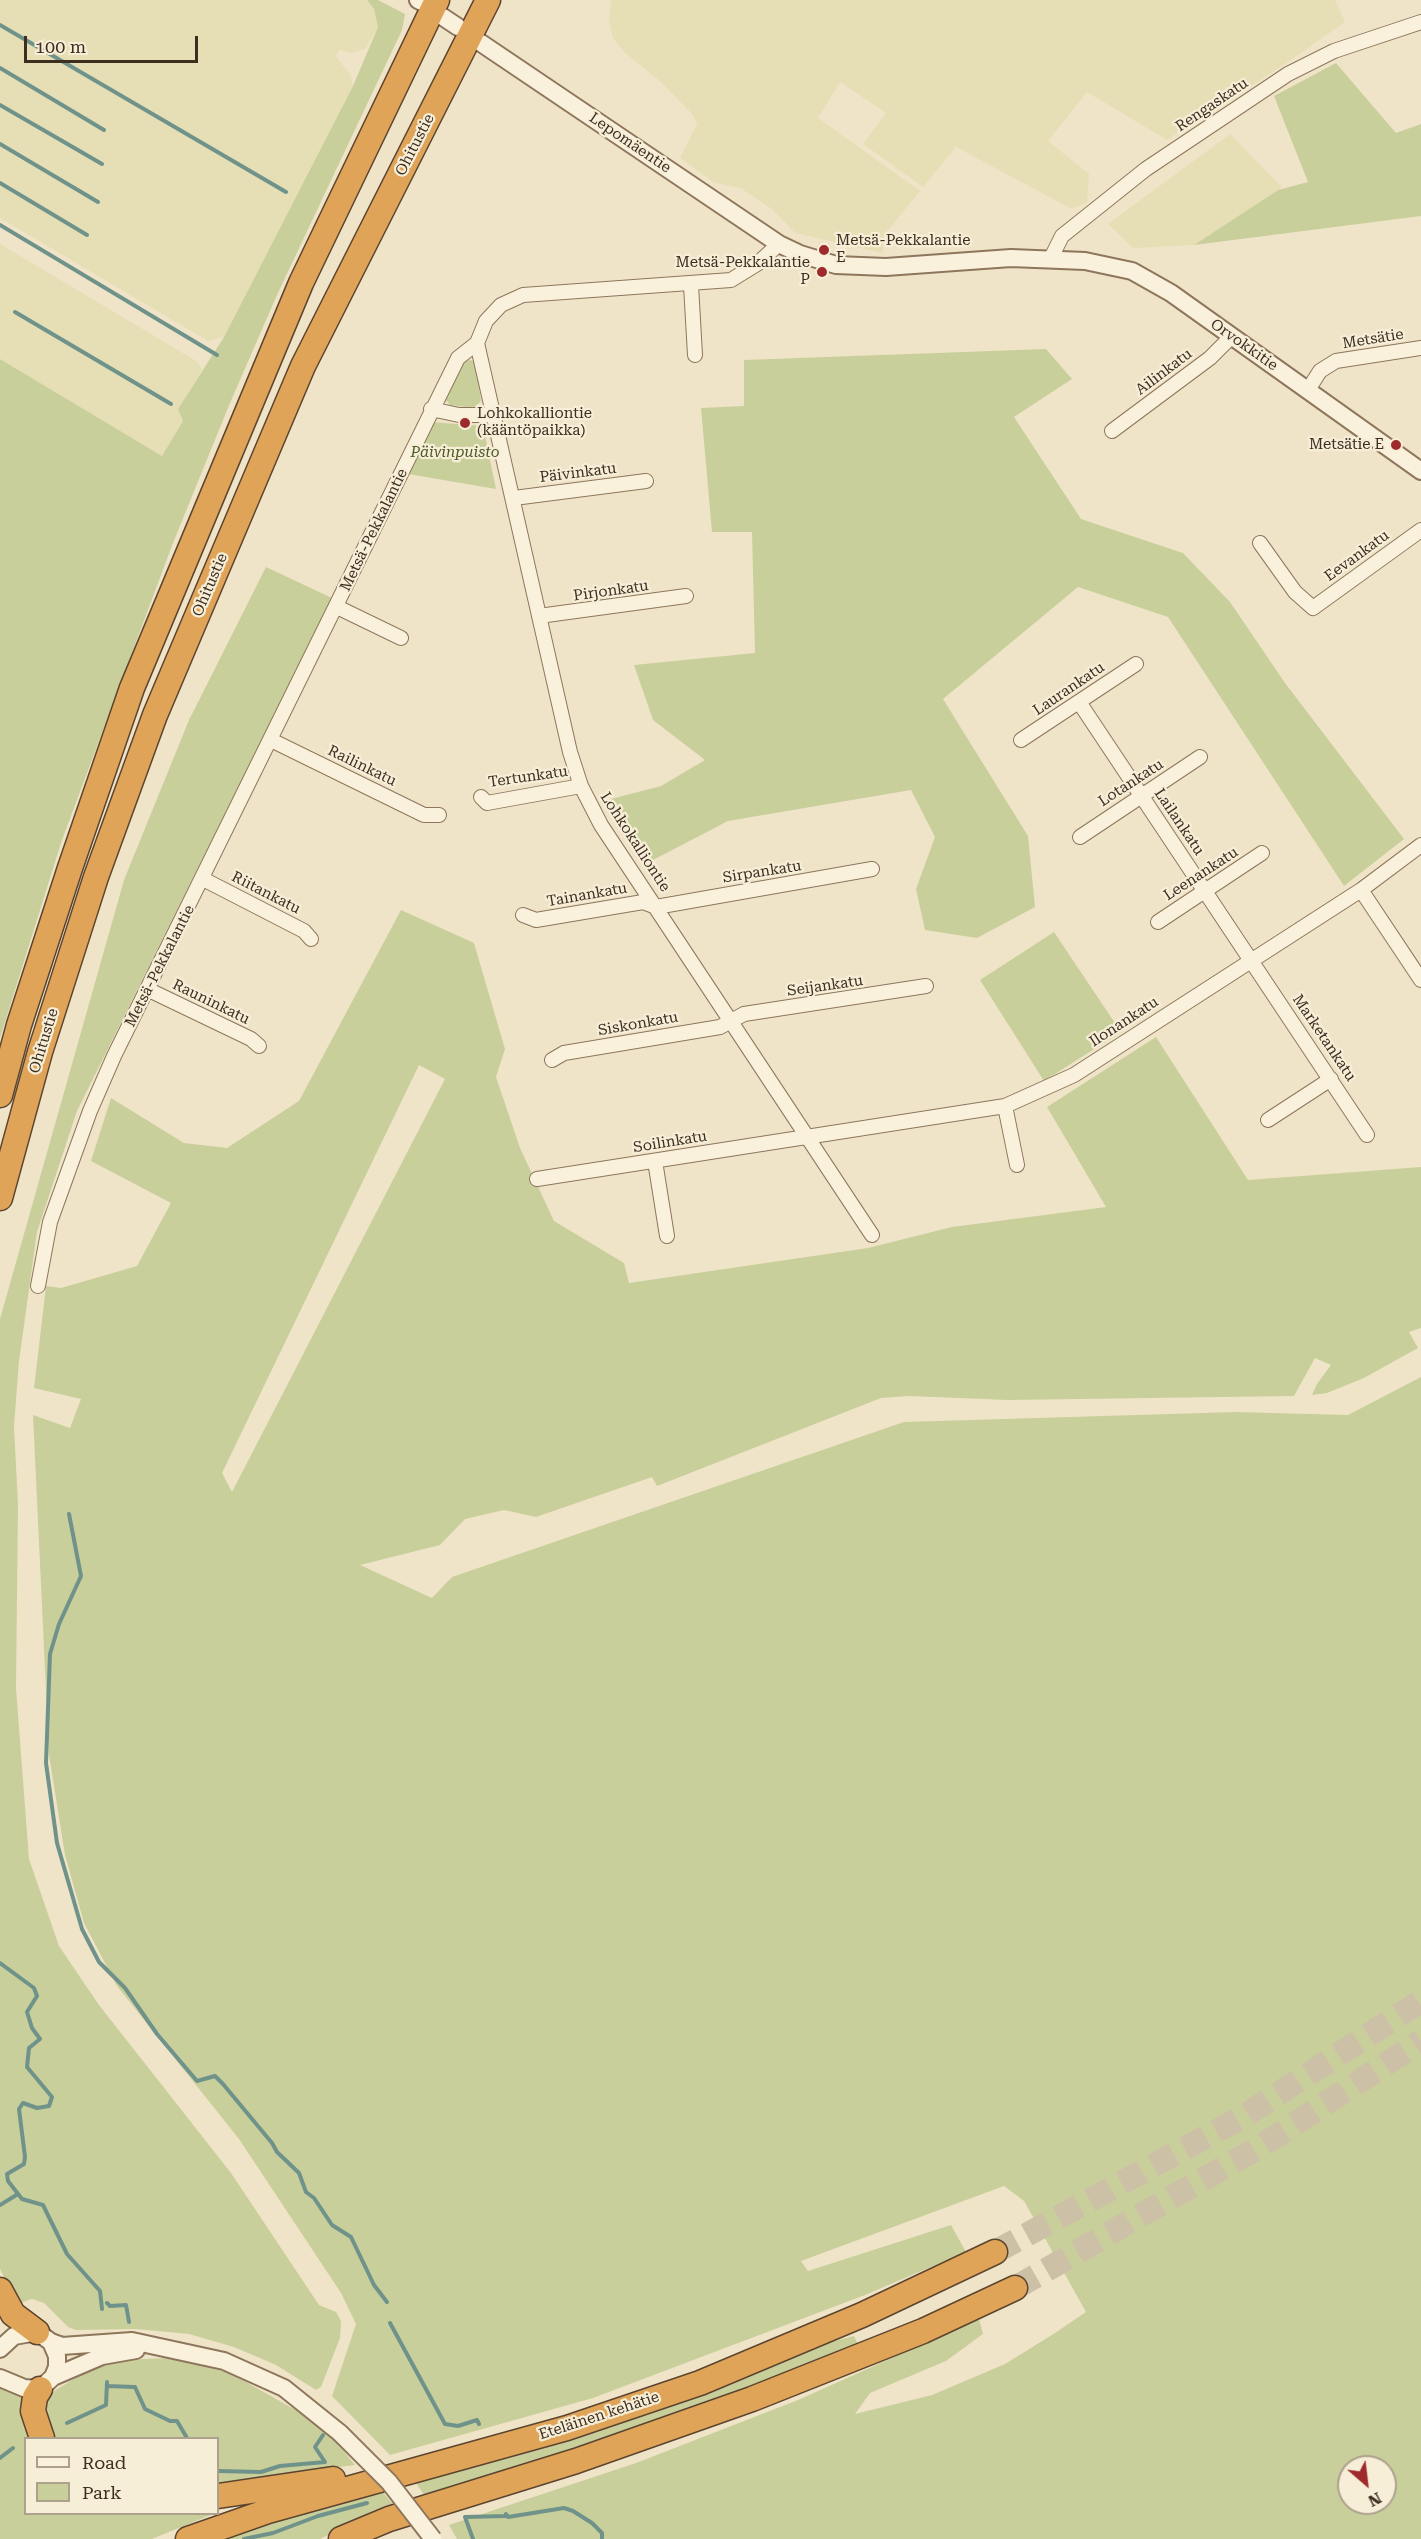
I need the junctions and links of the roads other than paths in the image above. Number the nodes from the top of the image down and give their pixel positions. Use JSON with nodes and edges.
{"nodes":[{"id":1,"x":488,"y":0,"type":"edge"},
{"id":2,"x":430,"y":5,"type":"edge"},
{"id":3,"x":1421,"y":22,"type":"edge"},
{"id":4,"x":458,"y":27,"type":"dead end"},
{"id":5,"x":481,"y":43,"type":"dead end"},
{"id":6,"x":779,"y":244,"type":"junction"},
{"id":7,"x":1050,"y":260,"type":"junction"},
{"id":8,"x":691,"y":285,"type":"junction"},
{"id":9,"x":1232,"y":336,"type":"junction"},
{"id":10,"x":477,"y":343,"type":"junction"},
{"id":11,"x":1421,"y":348,"type":"edge"},
{"id":12,"x":695,"y":355,"type":"dead end"},
{"id":13,"x":1308,"y":390,"type":"junction"},
{"id":14,"x":431,"y":409,"type":"junction"},
{"id":15,"x":494,"y":415,"type":"junction"},
{"id":16,"x":1112,"y":431,"type":"dead end"},
{"id":17,"x":1421,"y":471,"type":"edge"},
{"id":18,"x":646,"y":481,"type":"dead end"},
{"id":19,"x":514,"y":498,"type":"junction"},
{"id":20,"x":1421,"y":530,"type":"edge"},
{"id":21,"x":1260,"y":543,"type":"dead end"},
{"id":22,"x":686,"y":596,"type":"dead end"},
{"id":23,"x":337,"y":607,"type":"junction"},
{"id":24,"x":539,"y":616,"type":"junction"},
{"id":25,"x":401,"y":638,"type":"dead end"},
{"id":26,"x":1136,"y":664,"type":"dead end"},
{"id":27,"x":1079,"y":702,"type":"junction"},
{"id":28,"x":271,"y":740,"type":"junction"},
{"id":29,"x":1021,"y":740,"type":"dead end"},
{"id":30,"x":1200,"y":757,"type":"dead end"},
{"id":31,"x":581,"y":786,"type":"junction"},
{"id":32,"x":1142,"y":796,"type":"junction"},
{"id":33,"x":481,"y":797,"type":"dead end"},
{"id":34,"x":439,"y":815,"type":"dead end"},
{"id":35,"x":1080,"y":837,"type":"dead end"},
{"id":36,"x":1421,"y":845,"type":"edge"},
{"id":37,"x":1262,"y":853,"type":"dead end"},
{"id":38,"x":872,"y":869,"type":"dead end"},
{"id":39,"x":203,"y":879,"type":"junction"},
{"id":40,"x":1361,"y":890,"type":"junction"},
{"id":41,"x":1205,"y":891,"type":"junction"},
{"id":42,"x":657,"y":907,"type":"junction"},
{"id":43,"x":523,"y":915,"type":"dead end"},
{"id":44,"x":1158,"y":922,"type":"dead end"},
{"id":45,"x":311,"y":939,"type":"dead end"},
{"id":46,"x":1251,"y":959,"type":"junction"},
{"id":47,"x":1421,"y":980,"type":"edge"},
{"id":48,"x":926,"y":986,"type":"dead end"},
{"id":49,"x":149,"y":990,"type":"junction"},
{"id":50,"x":730,"y":1022,"type":"junction"},
{"id":51,"x":259,"y":1046,"type":"dead end"},
{"id":52,"x":552,"y":1060,"type":"dead end"},
{"id":53,"x":1331,"y":1079,"type":"junction"},
{"id":54,"x":0,"y":1095,"type":"edge"},
{"id":55,"x":1005,"y":1106,"type":"junction"},
{"id":56,"x":1268,"y":1120,"type":"dead end"},
{"id":57,"x":1367,"y":1135,"type":"dead end"},
{"id":58,"x":808,"y":1136,"type":"junction"},
{"id":59,"x":655,"y":1161,"type":"junction"},
{"id":60,"x":1017,"y":1165,"type":"dead end"},
{"id":61,"x":537,"y":1179,"type":"dead end"},
{"id":62,"x":0,"y":1198,"type":"edge"},
{"id":63,"x":872,"y":1235,"type":"dead end"},
{"id":64,"x":667,"y":1236,"type":"dead end"},
{"id":65,"x":38,"y":1286,"type":"dead end"},
{"id":66,"x":995,"y":2252,"type":"tunnel mouth"},
{"id":67,"x":1016,"y":2288,"type":"tunnel mouth"},
{"id":68,"x":0,"y":2290,"type":"edge"},
{"id":69,"x":44,"y":2337,"type":"junction"},
{"id":70,"x":155,"y":2346,"type":"junction"},
{"id":71,"x":0,"y":2349,"type":"edge"},
{"id":72,"x":0,"y":2378,"type":"edge"},
{"id":73,"x":46,"y":2383,"type":"junction"},
{"id":74,"x":567,"y":2428,"type":"junction"},
{"id":75,"x":41,"y":2437,"type":"edge"},
{"id":76,"x":576,"y":2461,"type":"junction"},
{"id":77,"x":219,"y":2496,"type":"edge"},
{"id":78,"x":188,"y":2539,"type":"edge"},
{"id":79,"x":341,"y":2539,"type":"edge"},
{"id":80,"x":384,"y":2539,"type":"edge"},
{"id":81,"x":433,"y":2539,"type":"edge"}],
"edges":[{"from":1,"to":62,"type":"highway","name":"Ohitustie"},
{"from":2,"to":4,"type":"street"},
{"from":2,"to":54,"type":"highway","name":"Ohitustie"},
{"from":3,"to":7,"type":"street","name":"Rengaskatu"},
{"from":5,"to":6,"type":"street","name":"Lepomäentie"},
{"from":6,"to":7,"type":"street"},
{"from":6,"to":8,"type":"street","name":"Metsä-Pekkalantie"},
{"from":7,"to":9,"type":"street","name":"Orvokkitie"},
{"from":8,"to":10,"type":"street","name":"Metsä-Pekkalantie"},
{"from":8,"to":12,"type":"street"},
{"from":9,"to":13,"type":"street","name":"Orvokkitie"},
{"from":9,"to":16,"type":"street","name":"Ailinkatu"},
{"from":10,"to":14,"type":"street","name":"Metsä-Pekkalantie"},
{"from":10,"to":15,"type":"street","name":"Lohkokalliontie"},
{"from":11,"to":13,"type":"street","name":"Metsätie"},
{"from":13,"to":17,"type":"street","name":"Orvokkitie"},
{"from":14,"to":15,"type":"street"},
{"from":14,"to":23,"type":"street","name":"Metsä-Pekkalantie"},
{"from":15,"to":19,"type":"street","name":"Lohkokalliontie"},
{"from":18,"to":19,"type":"street","name":"Päivinkatu"},
{"from":19,"to":24,"type":"street","name":"Lohkokalliontie"},
{"from":20,"to":21,"type":"street","name":"Eevankatu"},
{"from":22,"to":24,"type":"street","name":"Pirjonkatu"},
{"from":23,"to":25,"type":"street"},
{"from":23,"to":28,"type":"street","name":"Metsä-Pekkalantie"},
{"from":24,"to":31,"type":"street","name":"Lohkokalliontie"},
{"from":26,"to":27,"type":"street","name":"Laurankatu"},
{"from":27,"to":29,"type":"street","name":"Laurankatu"},
{"from":27,"to":32,"type":"street","name":"Lailankatu"},
{"from":28,"to":34,"type":"street","name":"Railinkatu"},
{"from":28,"to":39,"type":"street","name":"Metsä-Pekkalantie"},
{"from":30,"to":32,"type":"street","name":"Lotankatu"},
{"from":31,"to":33,"type":"street","name":"Tertunkatu"},
{"from":31,"to":42,"type":"street","name":"Lohkokalliontie"},
{"from":32,"to":35,"type":"street","name":"Lotankatu"},
{"from":32,"to":41,"type":"street","name":"Lailankatu"},
{"from":36,"to":40,"type":"street","name":"Ilonankatu"},
{"from":37,"to":41,"type":"street","name":"Leenankatu"},
{"from":38,"to":42,"type":"street","name":"Sirpankatu"},
{"from":39,"to":45,"type":"street","name":"Riitankatu"},
{"from":39,"to":49,"type":"street","name":"Metsä-Pekkalantie"},
{"from":40,"to":46,"type":"street","name":"Ilonankatu"},
{"from":40,"to":47,"type":"street"},
{"from":41,"to":44,"type":"street","name":"Leenankatu"},
{"from":41,"to":46,"type":"street","name":"Lailankatu"},
{"from":42,"to":43,"type":"street","name":"Tainankatu"},
{"from":42,"to":50,"type":"street","name":"Lohkokalliontie"},
{"from":46,"to":53,"type":"street","name":"Marketankatu"},
{"from":46,"to":55,"type":"street","name":"Ilonankatu"},
{"from":48,"to":50,"type":"street","name":"Seijankatu"},
{"from":49,"to":51,"type":"street","name":"Rauninkatu"},
{"from":49,"to":65,"type":"street","name":"Metsä-Pekkalantie"},
{"from":50,"to":52,"type":"street","name":"Siskonkatu"},
{"from":50,"to":58,"type":"street","name":"Lohkokalliontie"},
{"from":53,"to":56,"type":"street"},
{"from":53,"to":57,"type":"street","name":"Marketankatu"},
{"from":55,"to":58,"type":"street","name":"Ilonankatu"},
{"from":55,"to":60,"type":"street"},
{"from":58,"to":59,"type":"street","name":"Soilinkatu"},
{"from":58,"to":63,"type":"street","name":"Lohkokalliontie"},
{"from":59,"to":61,"type":"street","name":"Soilinkatu"},
{"from":59,"to":64,"type":"street"},
{"from":66,"to":74,"type":"highway","name":"Eteläinen kehätie"},
{"from":67,"to":76,"type":"highway"},
{"from":68,"to":69,"type":"highway"},
{"from":69,"to":70,"type":"street"},
{"from":69,"to":71,"type":"street"},
{"from":69,"to":73,"type":"street"},
{"from":70,"to":73,"type":"street"},
{"from":70,"to":81,"type":"street","bridge":true},
{"from":72,"to":73,"type":"street"},
{"from":73,"to":75,"type":"highway"},
{"from":74,"to":77,"type":"highway"},
{"from":74,"to":78,"type":"highway","name":"Eteläinen kehätie"},
{"from":76,"to":79,"type":"highway"},
{"from":76,"to":80,"type":"highway"}]}
